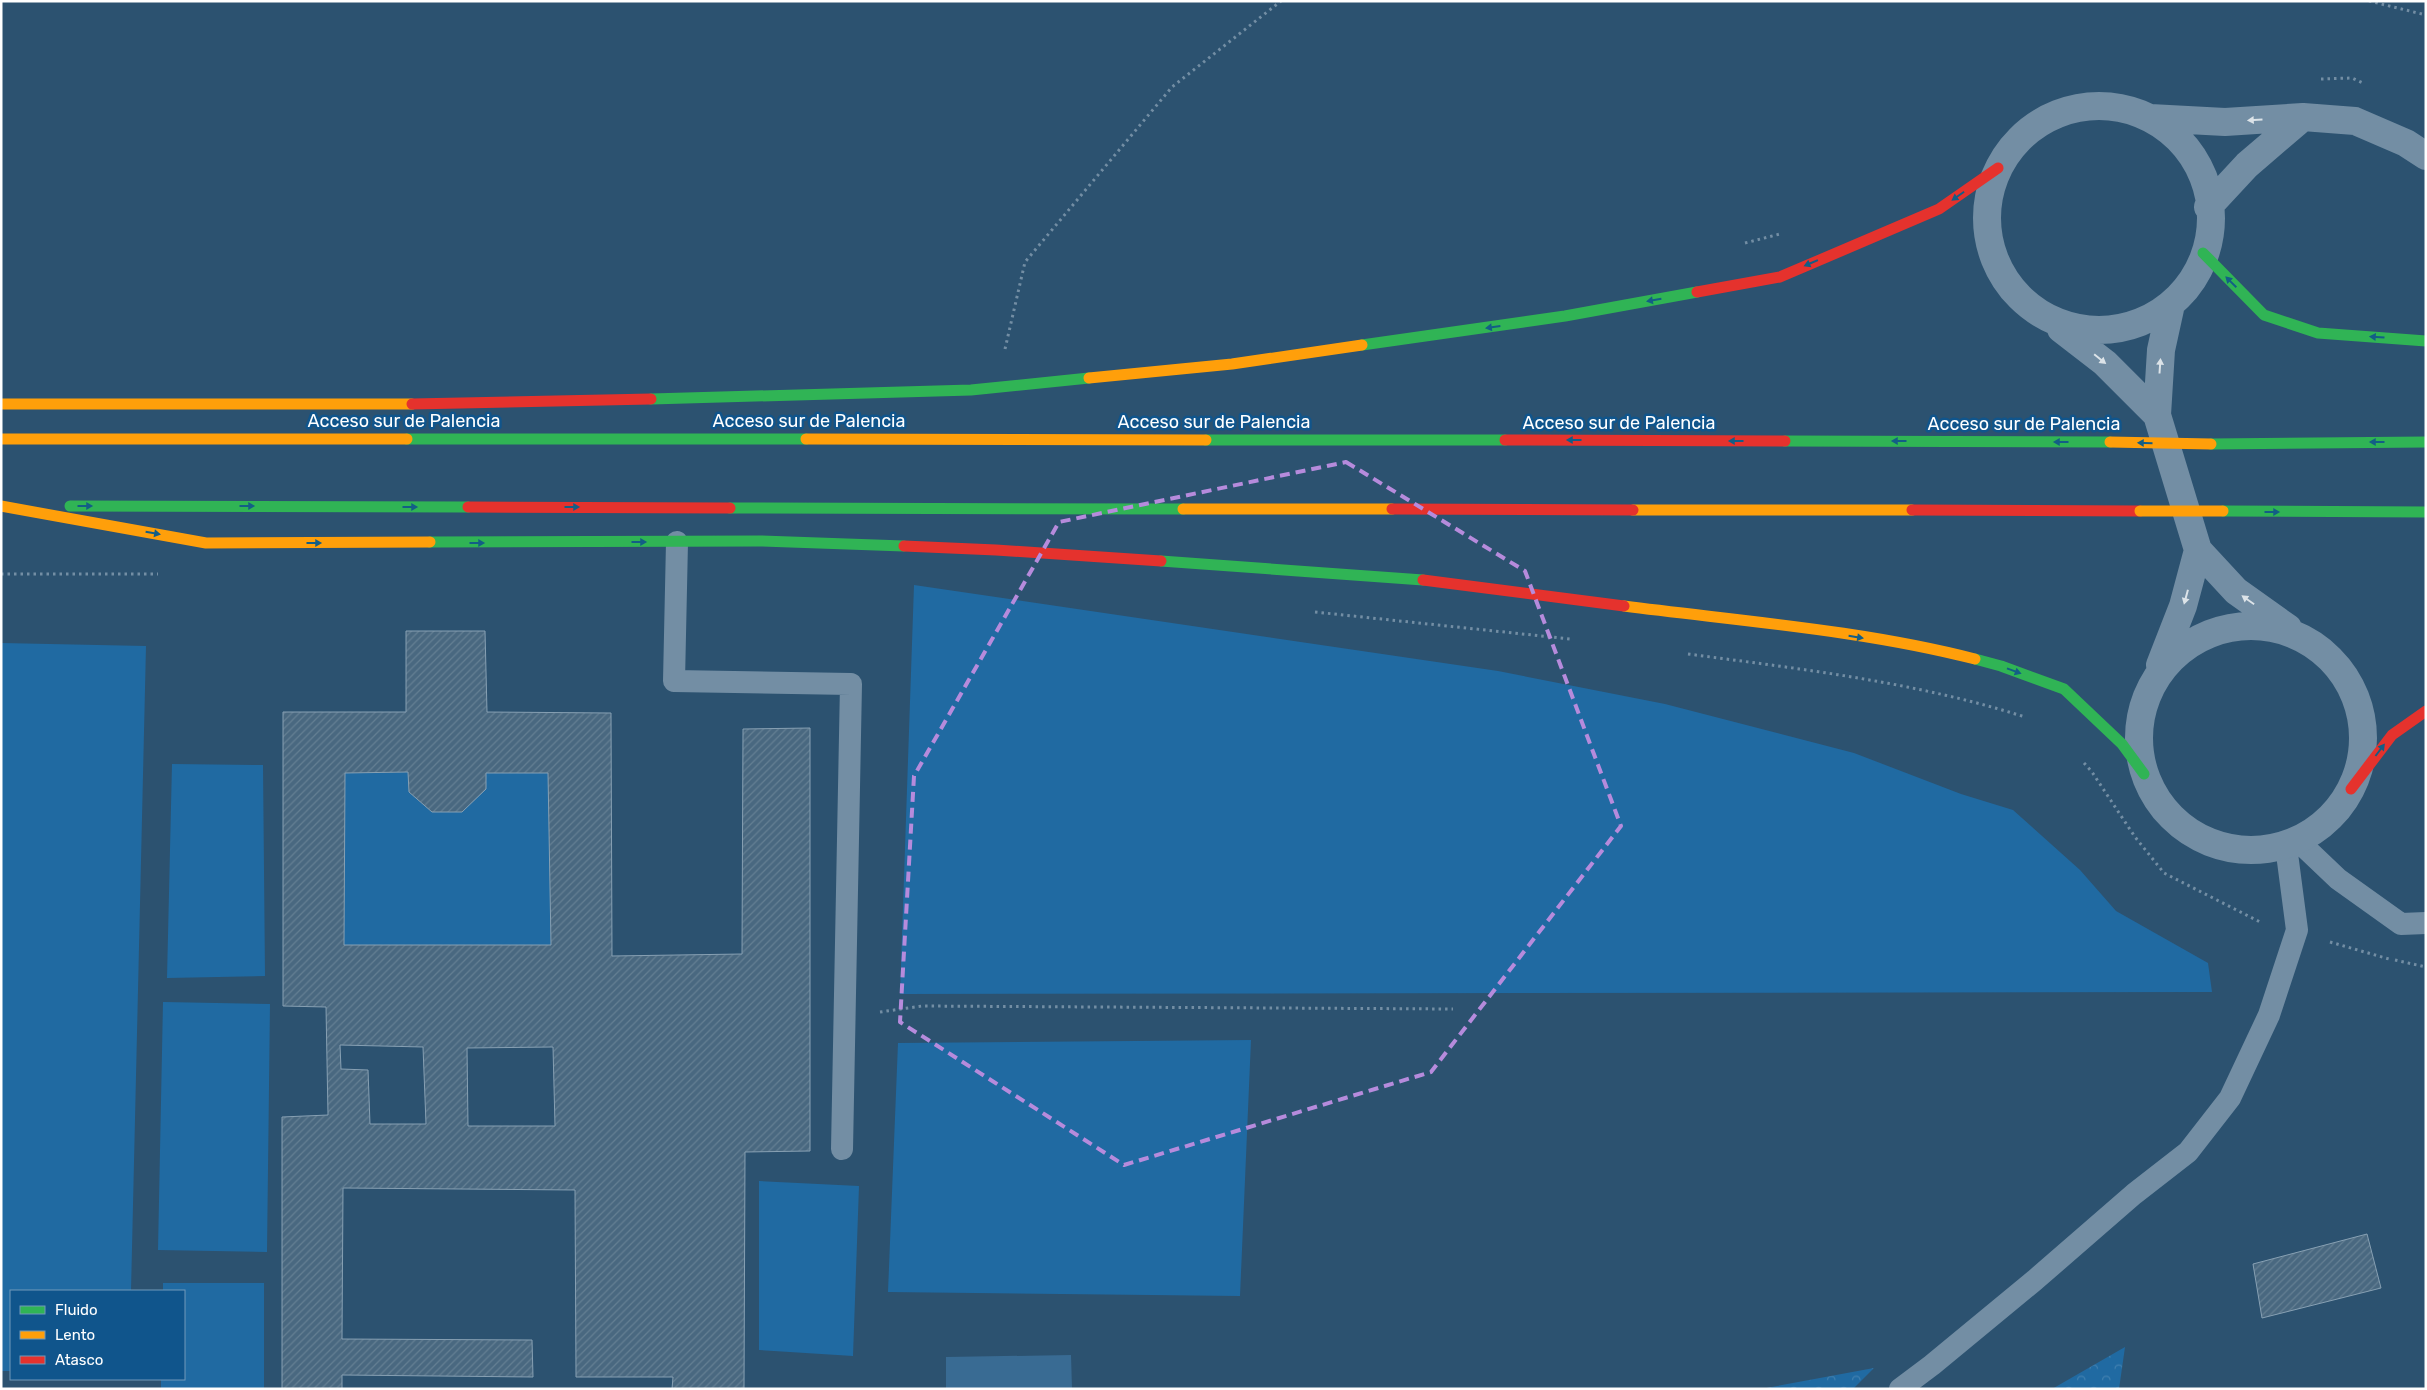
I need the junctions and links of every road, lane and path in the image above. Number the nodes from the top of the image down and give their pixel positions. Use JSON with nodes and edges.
{"nodes":[{"id":1,"x":1281,"y":1,"type":"edge"},
{"id":2,"x":2369,"y":1,"type":"edge"},
{"id":3,"x":2426,"y":14,"type":"edge"},
{"id":4,"x":2303,"y":117,"type":"junction"},
{"id":5,"x":2150,"y":118,"type":"junction"},
{"id":6,"x":2426,"y":156,"type":"edge"},
{"id":7,"x":1998,"y":168,"type":"junction"},
{"id":8,"x":2208,"y":207,"type":"junction"},
{"id":9,"x":1784,"y":233,"type":"dead end"},
{"id":10,"x":1737,"y":245,"type":"dead end"},
{"id":11,"x":2203,"y":253,"type":"junction"},
{"id":12,"x":2170,"y":309,"type":"junction"},
{"id":13,"x":2048,"y":319,"type":"junction"},
{"id":14,"x":2426,"y":341,"type":"edge"},
{"id":15,"x":1005,"y":351,"type":"dead end"},
{"id":16,"x":1,"y":404,"type":"edge"},
{"id":17,"x":2157,"y":415,"type":"junction"},
{"id":18,"x":1,"y":439,"type":"edge"},
{"id":19,"x":2426,"y":442,"type":"edge"},
{"id":20,"x":1,"y":506,"type":"edge"},
{"id":21,"x":2426,"y":512,"type":"edge"},
{"id":22,"x":677,"y":542,"type":"junction"},
{"id":23,"x":2198,"y":550,"type":"junction"},
{"id":24,"x":1,"y":574,"type":"edge"},
{"id":25,"x":159,"y":574,"type":"dead end"},
{"id":26,"x":1311,"y":612,"type":"dead end"},
{"id":27,"x":2302,"y":638,"type":"junction"},
{"id":28,"x":1578,"y":640,"type":"dead end"},
{"id":29,"x":1685,"y":654,"type":"dead end"},
{"id":30,"x":2151,"y":688,"type":"junction"},
{"id":31,"x":2426,"y":711,"type":"edge"},
{"id":32,"x":2031,"y":719,"type":"dead end"},
{"id":33,"x":2079,"y":758,"type":"dead end"},
{"id":34,"x":2144,"y":774,"type":"junction"},
{"id":35,"x":2351,"y":790,"type":"junction"},
{"id":36,"x":2291,"y":843,"type":"junction"},
{"id":37,"x":2426,"y":924,"type":"edge"},
{"id":38,"x":2297,"y":930,"type":"junction"},
{"id":39,"x":2352,"y":950,"type":"dead end"},
{"id":40,"x":1453,"y":1009,"type":"dead end"},
{"id":41,"x":845,"y":1016,"type":"junction"},
{"id":42,"x":842,"y":1149,"type":"dead end"},
{"id":43,"x":1900,"y":1389,"type":"edge"}],
"edges":[{"from":1,"to":15,"type":"path"},
{"from":2,"to":3,"type":"path"},
{"from":4,"to":5,"type":"street","one_way":true},
{"from":4,"to":6,"type":"street"},
{"from":4,"to":8,"type":"street"},
{"from":5,"to":7,"type":"street"},
{"from":5,"to":8,"type":"street"},
{"from":7,"to":13,"type":"street"},
{"from":7,"to":16,"type":"highway","one_way":true},
{"from":8,"to":11,"type":"street"},
{"from":9,"to":10,"type":"path"},
{"from":11,"to":12,"type":"street"},
{"from":14,"to":11,"type":"highway","one_way":true},
{"from":12,"to":13,"type":"street"},
{"from":17,"to":12,"type":"street","one_way":true},
{"from":13,"to":17,"type":"street","one_way":true},
{"from":17,"to":23,"type":"street"},
{"from":19,"to":18,"type":"highway","name":"Acceso sur de Palencia","one_way":true,"bridge":true},
{"from":20,"to":21,"type":"highway","one_way":true,"bridge":true},
{"from":20,"to":22,"type":"highway","one_way":true},
{"from":22,"to":34,"type":"highway","one_way":true},
{"from":22,"to":41,"type":"lane"},
{"from":27,"to":23,"type":"street","one_way":true},
{"from":23,"to":30,"type":"street","one_way":true},
{"from":24,"to":25,"type":"path"},
{"from":26,"to":28,"type":"path"},
{"from":27,"to":30,"type":"street"},
{"from":27,"to":35,"type":"street"},
{"from":29,"to":32,"type":"path"},
{"from":30,"to":34,"type":"street"},
{"from":35,"to":31,"type":"highway","one_way":true},
{"from":33,"to":38,"type":"path"},
{"from":34,"to":36,"type":"street"},
{"from":35,"to":36,"type":"street"},
{"from":36,"to":37,"type":"lane"},
{"from":36,"to":38,"type":"lane"},
{"from":38,"to":39,"type":"path"},
{"from":38,"to":43,"type":"lane"},
{"from":40,"to":41,"type":"path"},
{"from":41,"to":42,"type":"lane"}]}
